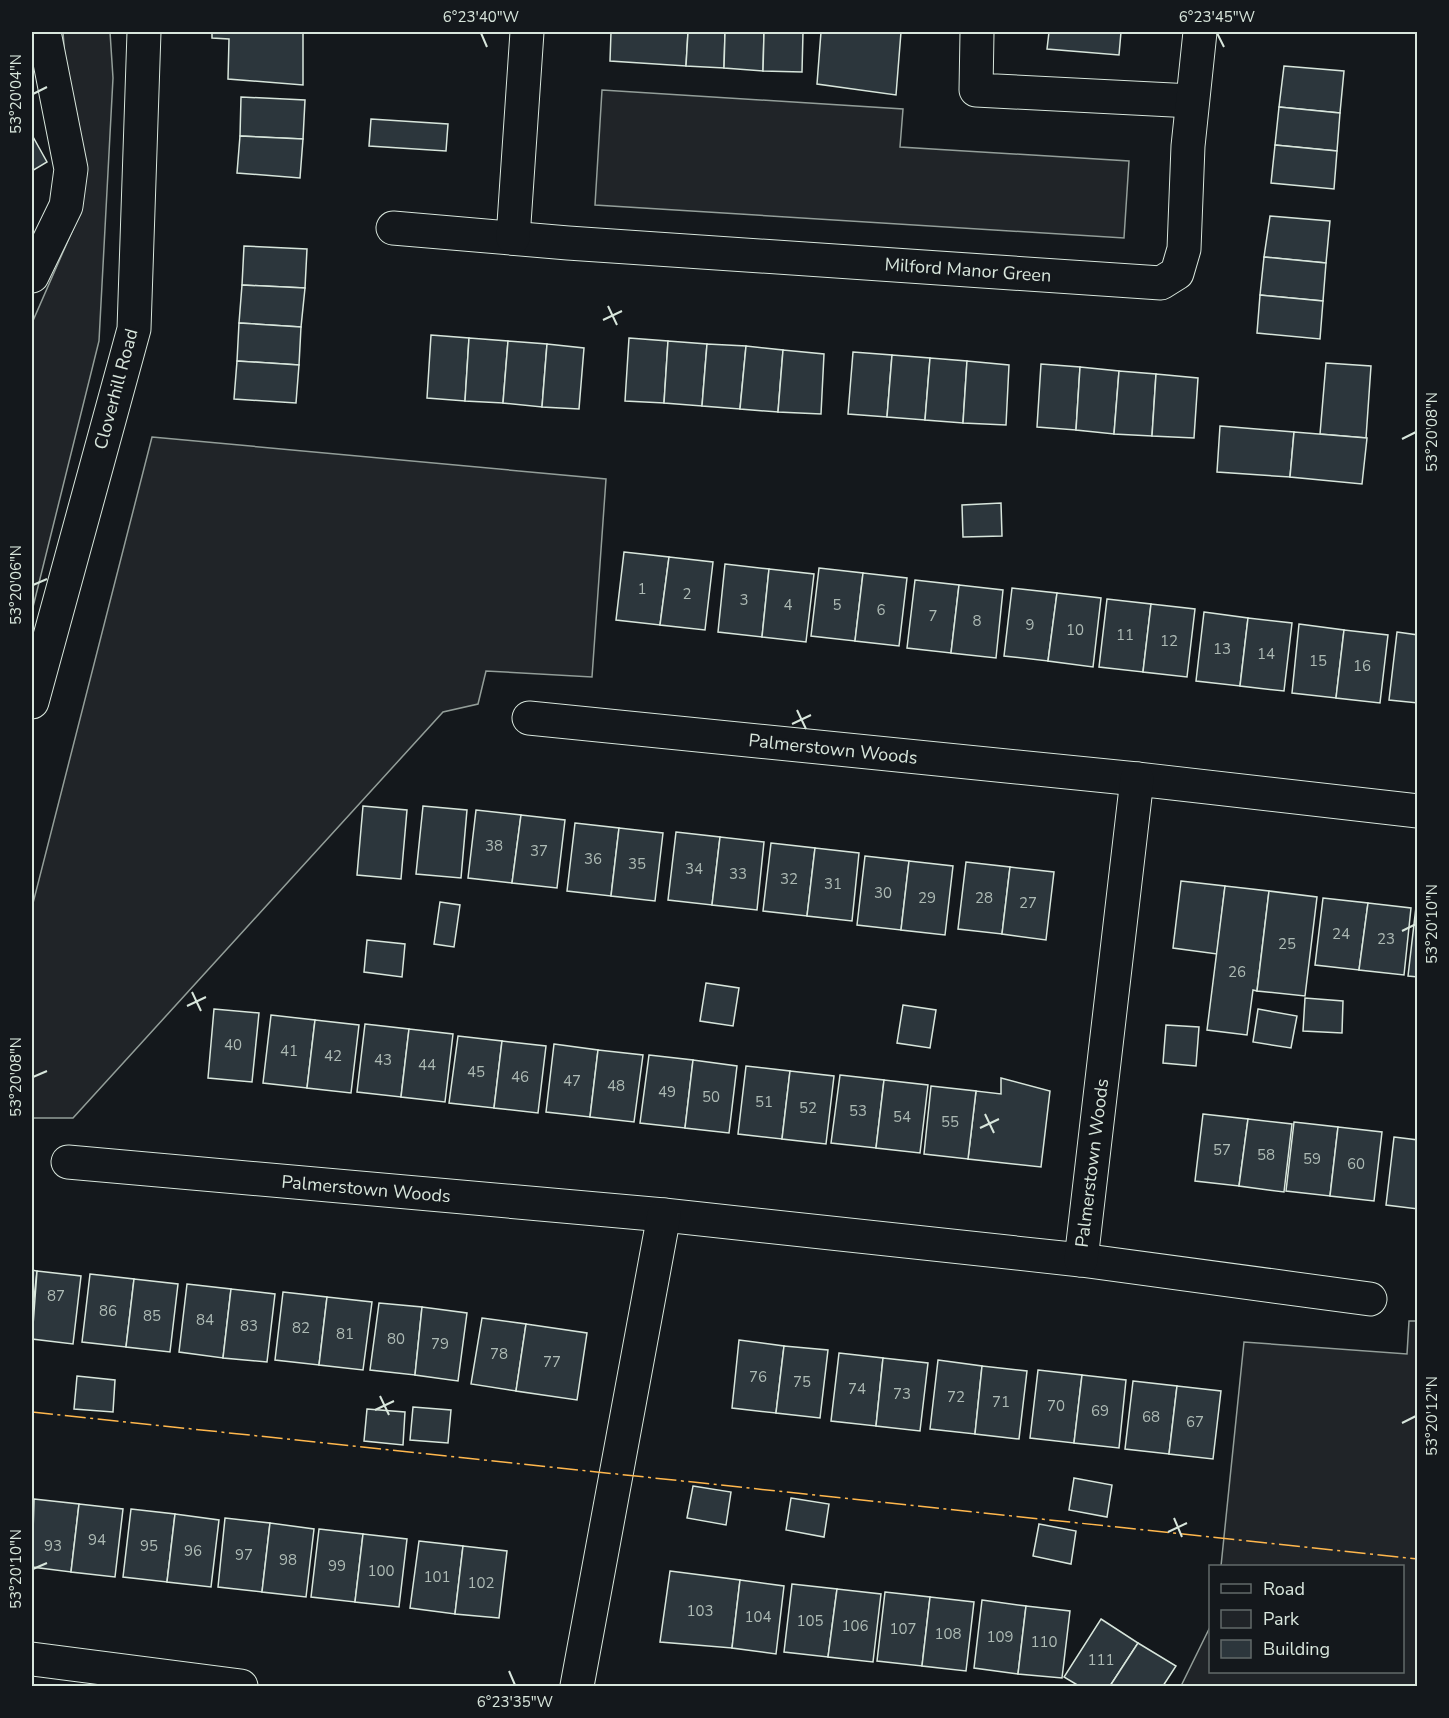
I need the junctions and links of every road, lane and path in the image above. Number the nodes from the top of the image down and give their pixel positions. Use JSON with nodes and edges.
{"nodes":[{"id":1,"x":44,"y":32,"type":"edge"},
{"id":2,"x":144,"y":32,"type":"edge"},
{"id":3,"x":527,"y":32,"type":"edge"},
{"id":4,"x":1200,"y":32,"type":"edge"},
{"id":5,"x":977,"y":33,"type":"edge"},
{"id":6,"x":1192,"y":101,"type":"junction"},
{"id":7,"x":393,"y":228,"type":"dead end"},
{"id":8,"x":513,"y":238,"type":"junction"},
{"id":9,"x":32,"y":276,"type":"edge"},
{"id":10,"x":32,"y":702,"type":"edge"},
{"id":11,"x":529,"y":718,"type":"dead end"},
{"id":12,"x":1137,"y":779,"type":"junction"},
{"id":13,"x":1418,"y":811,"type":"edge"},
{"id":14,"x":68,"y":1162,"type":"dead end"},
{"id":15,"x":664,"y":1215,"type":"junction"},
{"id":16,"x":1081,"y":1260,"type":"junction"},
{"id":17,"x":1370,"y":1299,"type":"dead end"},
{"id":18,"x":32,"y":1659,"type":"edge"},
{"id":19,"x":241,"y":1686,"type":"edge"},
{"id":20,"x":577,"y":1686,"type":"edge"}],
"edges":[{"from":1,"to":9,"type":"street"},
{"from":2,"to":10,"type":"street","name":"Cloverhill Road"},
{"from":3,"to":8,"type":"street"},
{"from":4,"to":6,"type":"street","name":"Milford Manor Green"},
{"from":5,"to":6,"type":"street"},
{"from":6,"to":8,"type":"street","name":"Milford Manor Green"},
{"from":7,"to":8,"type":"street","name":"Milford Manor Green"},
{"from":11,"to":12,"type":"street","name":"Palmerstown Woods"},
{"from":12,"to":13,"type":"street","name":"Palmerstown Woods"},
{"from":12,"to":16,"type":"street","name":"Palmerstown Woods"},
{"from":14,"to":15,"type":"street","name":"Palmerstown Woods"},
{"from":15,"to":16,"type":"street","name":"Palmerstown Woods"},
{"from":15,"to":20,"type":"street"},
{"from":16,"to":17,"type":"street","name":"Palmerstown Woods"},
{"from":18,"to":19,"type":"street"}]}
